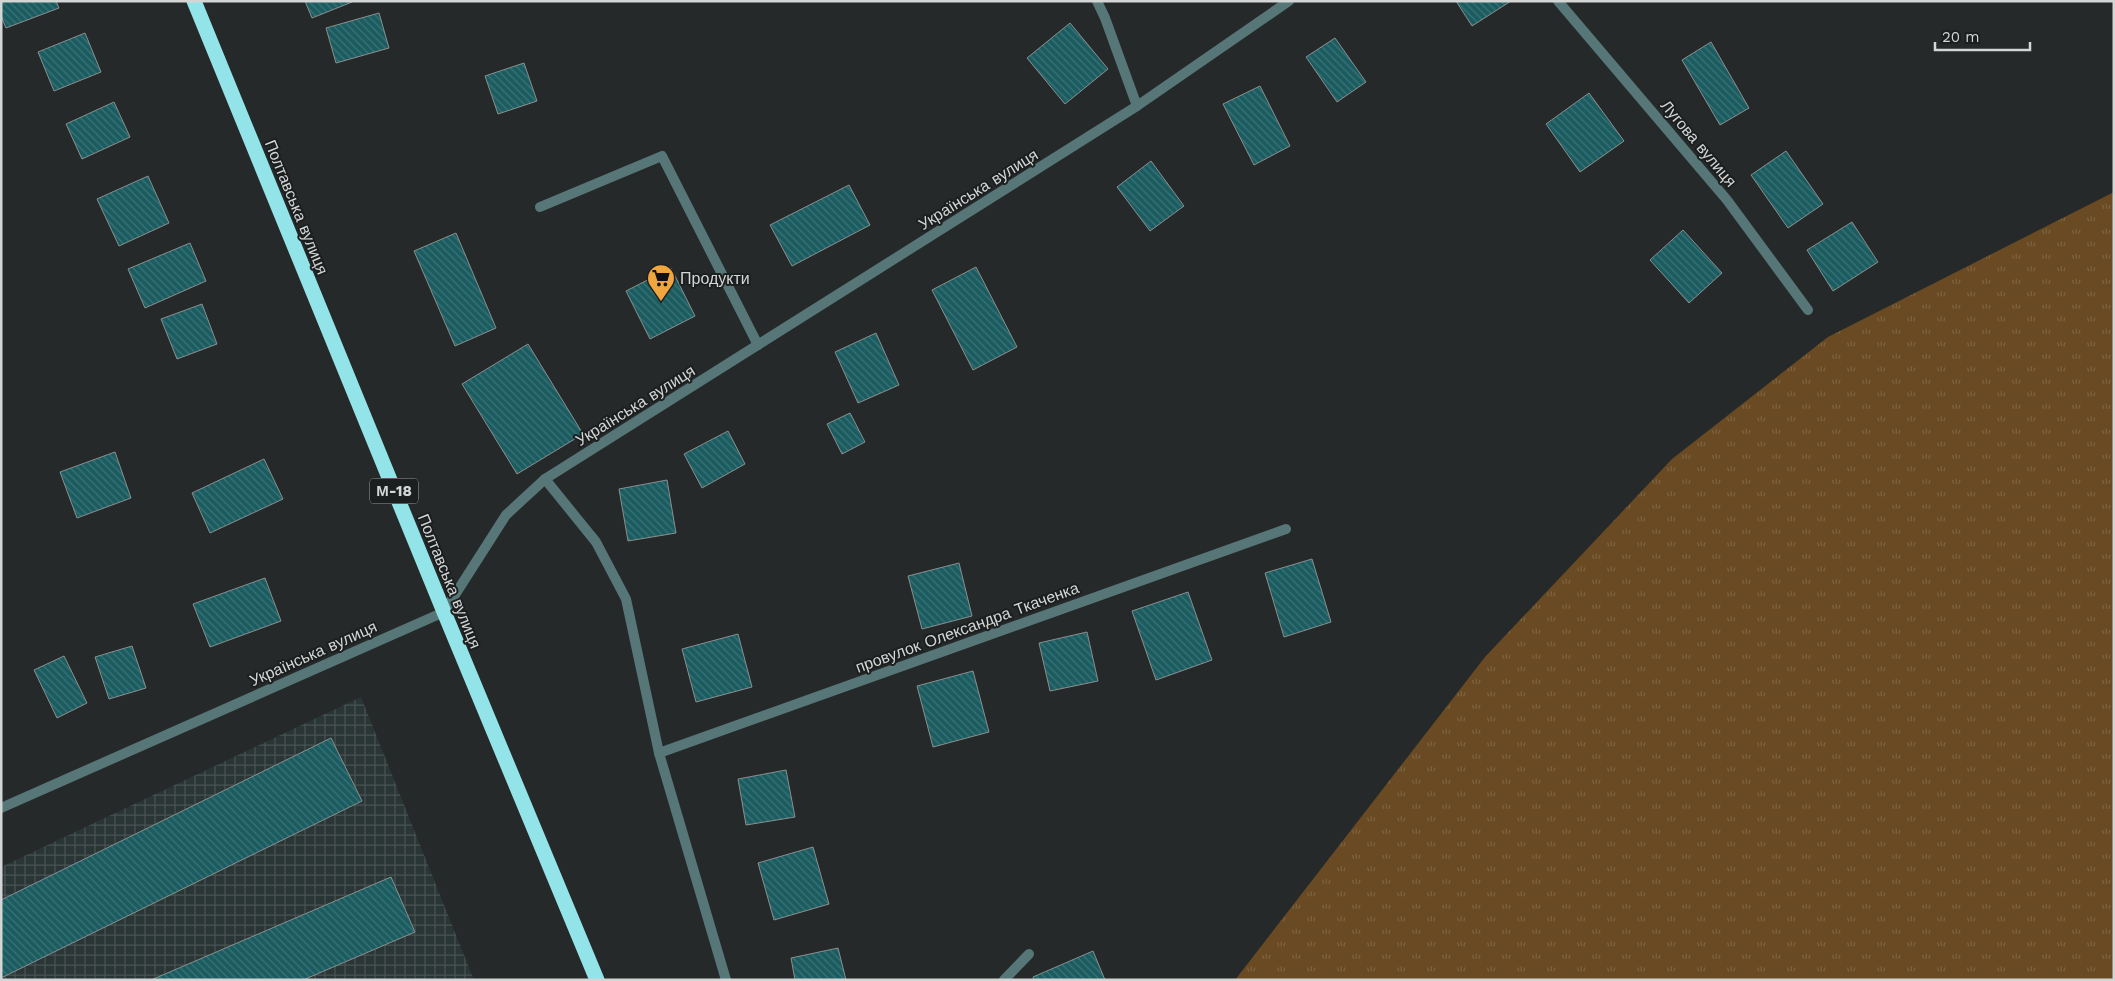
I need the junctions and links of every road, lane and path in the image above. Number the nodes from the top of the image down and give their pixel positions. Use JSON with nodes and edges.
{"nodes":[{"id":1,"x":194,"y":1,"type":"edge"},
{"id":2,"x":1097,"y":1,"type":"edge"},
{"id":3,"x":1289,"y":1,"type":"edge"},
{"id":4,"x":1558,"y":1,"type":"edge"},
{"id":5,"x":1137,"y":106,"type":"junction"},
{"id":6,"x":540,"y":206,"type":"dead end"},
{"id":7,"x":1808,"y":310,"type":"dead end"},
{"id":8,"x":758,"y":345,"type":"junction"},
{"id":9,"x":545,"y":479,"type":"junction"},
{"id":10,"x":1286,"y":529,"type":"dead end"},
{"id":11,"x":444,"y":612,"type":"junction"},
{"id":12,"x":659,"y":753,"type":"junction"},
{"id":13,"x":1,"y":808,"type":"edge"},
{"id":14,"x":1029,"y":954,"type":"dead end"},
{"id":15,"x":596,"y":980,"type":"edge"},
{"id":16,"x":726,"y":980,"type":"edge"},
{"id":17,"x":1004,"y":980,"type":"edge"}],
"edges":[{"from":1,"to":11,"type":"highway","name":"Полтавська вулиця","number":"М-18"},
{"from":2,"to":5,"type":"street"},
{"from":3,"to":5,"type":"street","name":"Українська вулиця"},
{"from":4,"to":7,"type":"street","name":"Лугова вулиця"},
{"from":5,"to":8,"type":"street","name":"Українська вулиця"},
{"from":6,"to":8,"type":"street"},
{"from":8,"to":9,"type":"street","name":"Українська вулиця"},
{"from":9,"to":11,"type":"street","name":"Українська вулиця"},
{"from":9,"to":12,"type":"street"},
{"from":10,"to":12,"type":"street","name":"провулок Олександра Ткаченка"},
{"from":11,"to":13,"type":"street","name":"Українська вулиця"},
{"from":11,"to":15,"type":"highway","name":"Полтавська вулиця","number":"М-18"},
{"from":12,"to":16,"type":"street"},
{"from":14,"to":17,"type":"street"}]}
